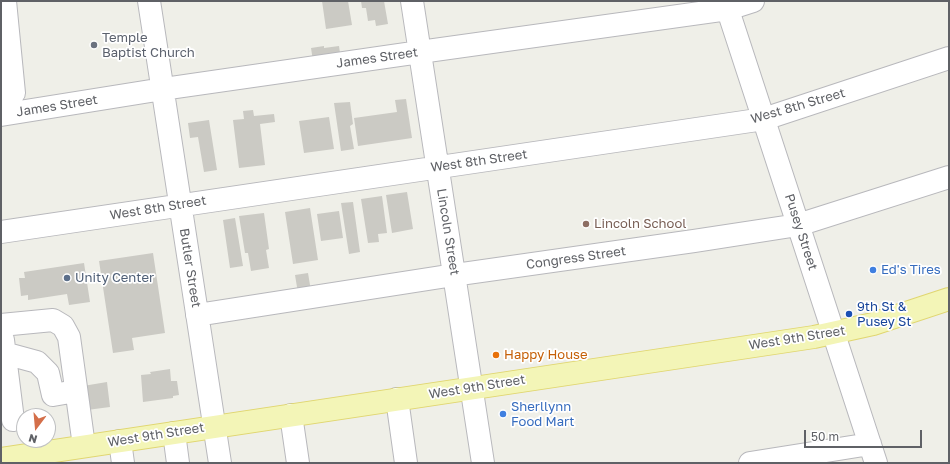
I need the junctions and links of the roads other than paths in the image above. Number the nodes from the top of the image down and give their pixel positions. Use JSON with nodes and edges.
{"nodes":[{"id":1,"x":3,"y":1,"type":"edge"},
{"id":2,"x":149,"y":1,"type":"edge"},
{"id":3,"x":412,"y":1,"type":"edge"},
{"id":4,"x":753,"y":1,"type":"edge"},
{"id":5,"x":727,"y":5,"type":"edge"},
{"id":6,"x":5,"y":45,"type":"edge"},
{"id":7,"x":420,"y":52,"type":"junction"},
{"id":8,"x":949,"y":58,"type":"edge"},
{"id":9,"x":163,"y":90,"type":"junction"},
{"id":10,"x":1,"y":94,"type":"edge"},
{"id":11,"x":1,"y":115,"type":"edge"},
{"id":12,"x":764,"y":119,"type":"junction"},
{"id":13,"x":438,"y":167,"type":"junction"},
{"id":14,"x":949,"y":177,"type":"edge"},
{"id":15,"x":180,"y":205,"type":"junction"},
{"id":16,"x":798,"y":225,"type":"junction"},
{"id":17,"x":1,"y":232,"type":"edge"},
{"id":18,"x":454,"y":275,"type":"junction"},
{"id":19,"x":949,"y":299,"type":"edge"},
{"id":20,"x":198,"y":315,"type":"junction"},
{"id":21,"x":1,"y":326,"type":"edge"},
{"id":22,"x":834,"y":333,"type":"junction"},
{"id":23,"x":4,"y":353,"type":"junction"},
{"id":24,"x":471,"y":388,"type":"junction"},
{"id":25,"x":76,"y":391,"type":"junction"},
{"id":26,"x":397,"y":400,"type":"junction"},
{"id":27,"x":291,"y":415,"type":"junction"},
{"id":28,"x":13,"y":420,"type":"dead end"},
{"id":29,"x":215,"y":427,"type":"junction"},
{"id":30,"x":174,"y":433,"type":"junction"},
{"id":31,"x":120,"y":441,"type":"junction"},
{"id":32,"x":84,"y":446,"type":"junction"},
{"id":33,"x":873,"y":454,"type":"edge"},
{"id":34,"x":56,"y":457,"type":"edge"},
{"id":35,"x":1,"y":459,"type":"edge"},
{"id":36,"x":777,"y":461,"type":"edge"},
{"id":37,"x":123,"y":463,"type":"edge"},
{"id":38,"x":178,"y":463,"type":"edge"},
{"id":39,"x":220,"y":463,"type":"edge"},
{"id":40,"x":298,"y":463,"type":"edge"},
{"id":41,"x":406,"y":463,"type":"edge"},
{"id":42,"x":483,"y":463,"type":"edge"},
{"id":43,"x":750,"y":463,"type":"edge"}],
"edges":[{"from":1,"to":6,"type":"street"},
{"from":2,"to":9,"type":"street","name":"Butler Street"},
{"from":3,"to":7,"type":"street","name":"Lincoln Street"},
{"from":4,"to":5,"type":"street","name":"James Street"},
{"from":5,"to":7,"type":"street","name":"James Street"},
{"from":5,"to":12,"type":"street","name":"Pusey Street"},
{"from":6,"to":10,"type":"street"},
{"from":7,"to":9,"type":"street","name":"James Street"},
{"from":7,"to":13,"type":"street","name":"Lincoln Street"},
{"from":8,"to":12,"type":"street","name":"West 8th Street"},
{"from":9,"to":11,"type":"street","name":"James Street"},
{"from":9,"to":15,"type":"street","name":"Butler Street"},
{"from":12,"to":13,"type":"street","name":"West 8th Street"},
{"from":12,"to":16,"type":"street","name":"Pusey Street"},
{"from":13,"to":15,"type":"street","name":"West 8th Street"},
{"from":13,"to":18,"type":"street","name":"Lincoln Street"},
{"from":14,"to":16,"type":"street","name":"Congress Street"},
{"from":15,"to":17,"type":"street","name":"West 8th Street"},
{"from":15,"to":20,"type":"street","name":"Butler Street"},
{"from":16,"to":18,"type":"street","name":"Congress Street"},
{"from":16,"to":22,"type":"street","name":"Pusey Street"},
{"from":18,"to":20,"type":"street","name":"Congress Street"},
{"from":18,"to":24,"type":"street","name":"Lincoln Street"},
{"from":19,"to":22,"type":"main road","name":"West 9th Street"},
{"from":20,"to":29,"type":"street","name":"Butler Street"},
{"from":21,"to":23,"type":"street"},
{"from":21,"to":25,"type":"street"},
{"from":22,"to":24,"type":"main road","name":"West 9th Street"},
{"from":22,"to":33,"type":"street","name":"Pusey Street"},
{"from":23,"to":25,"type":"street"},
{"from":23,"to":28,"type":"street"},
{"from":24,"to":26,"type":"main road","name":"West 9th Street"},
{"from":24,"to":42,"type":"street","name":"Lincoln Street"},
{"from":25,"to":32,"type":"street"},
{"from":26,"to":27,"type":"main road","name":"West 9th Street"},
{"from":26,"to":41,"type":"street"},
{"from":27,"to":29,"type":"main road","name":"West 9th Street"},
{"from":27,"to":40,"type":"street"},
{"from":29,"to":30,"type":"main road","name":"West 9th Street"},
{"from":29,"to":39,"type":"street","name":"Butler Street"},
{"from":30,"to":31,"type":"main road","name":"West 9th Street"},
{"from":30,"to":38,"type":"street"},
{"from":31,"to":32,"type":"main road","name":"West 9th Street"},
{"from":31,"to":37,"type":"street"},
{"from":32,"to":34,"type":"main road","name":"West 9th Street"},
{"from":33,"to":36,"type":"street"},
{"from":34,"to":35,"type":"main road","name":"West 9th Street"},
{"from":36,"to":43,"type":"street"}]}
